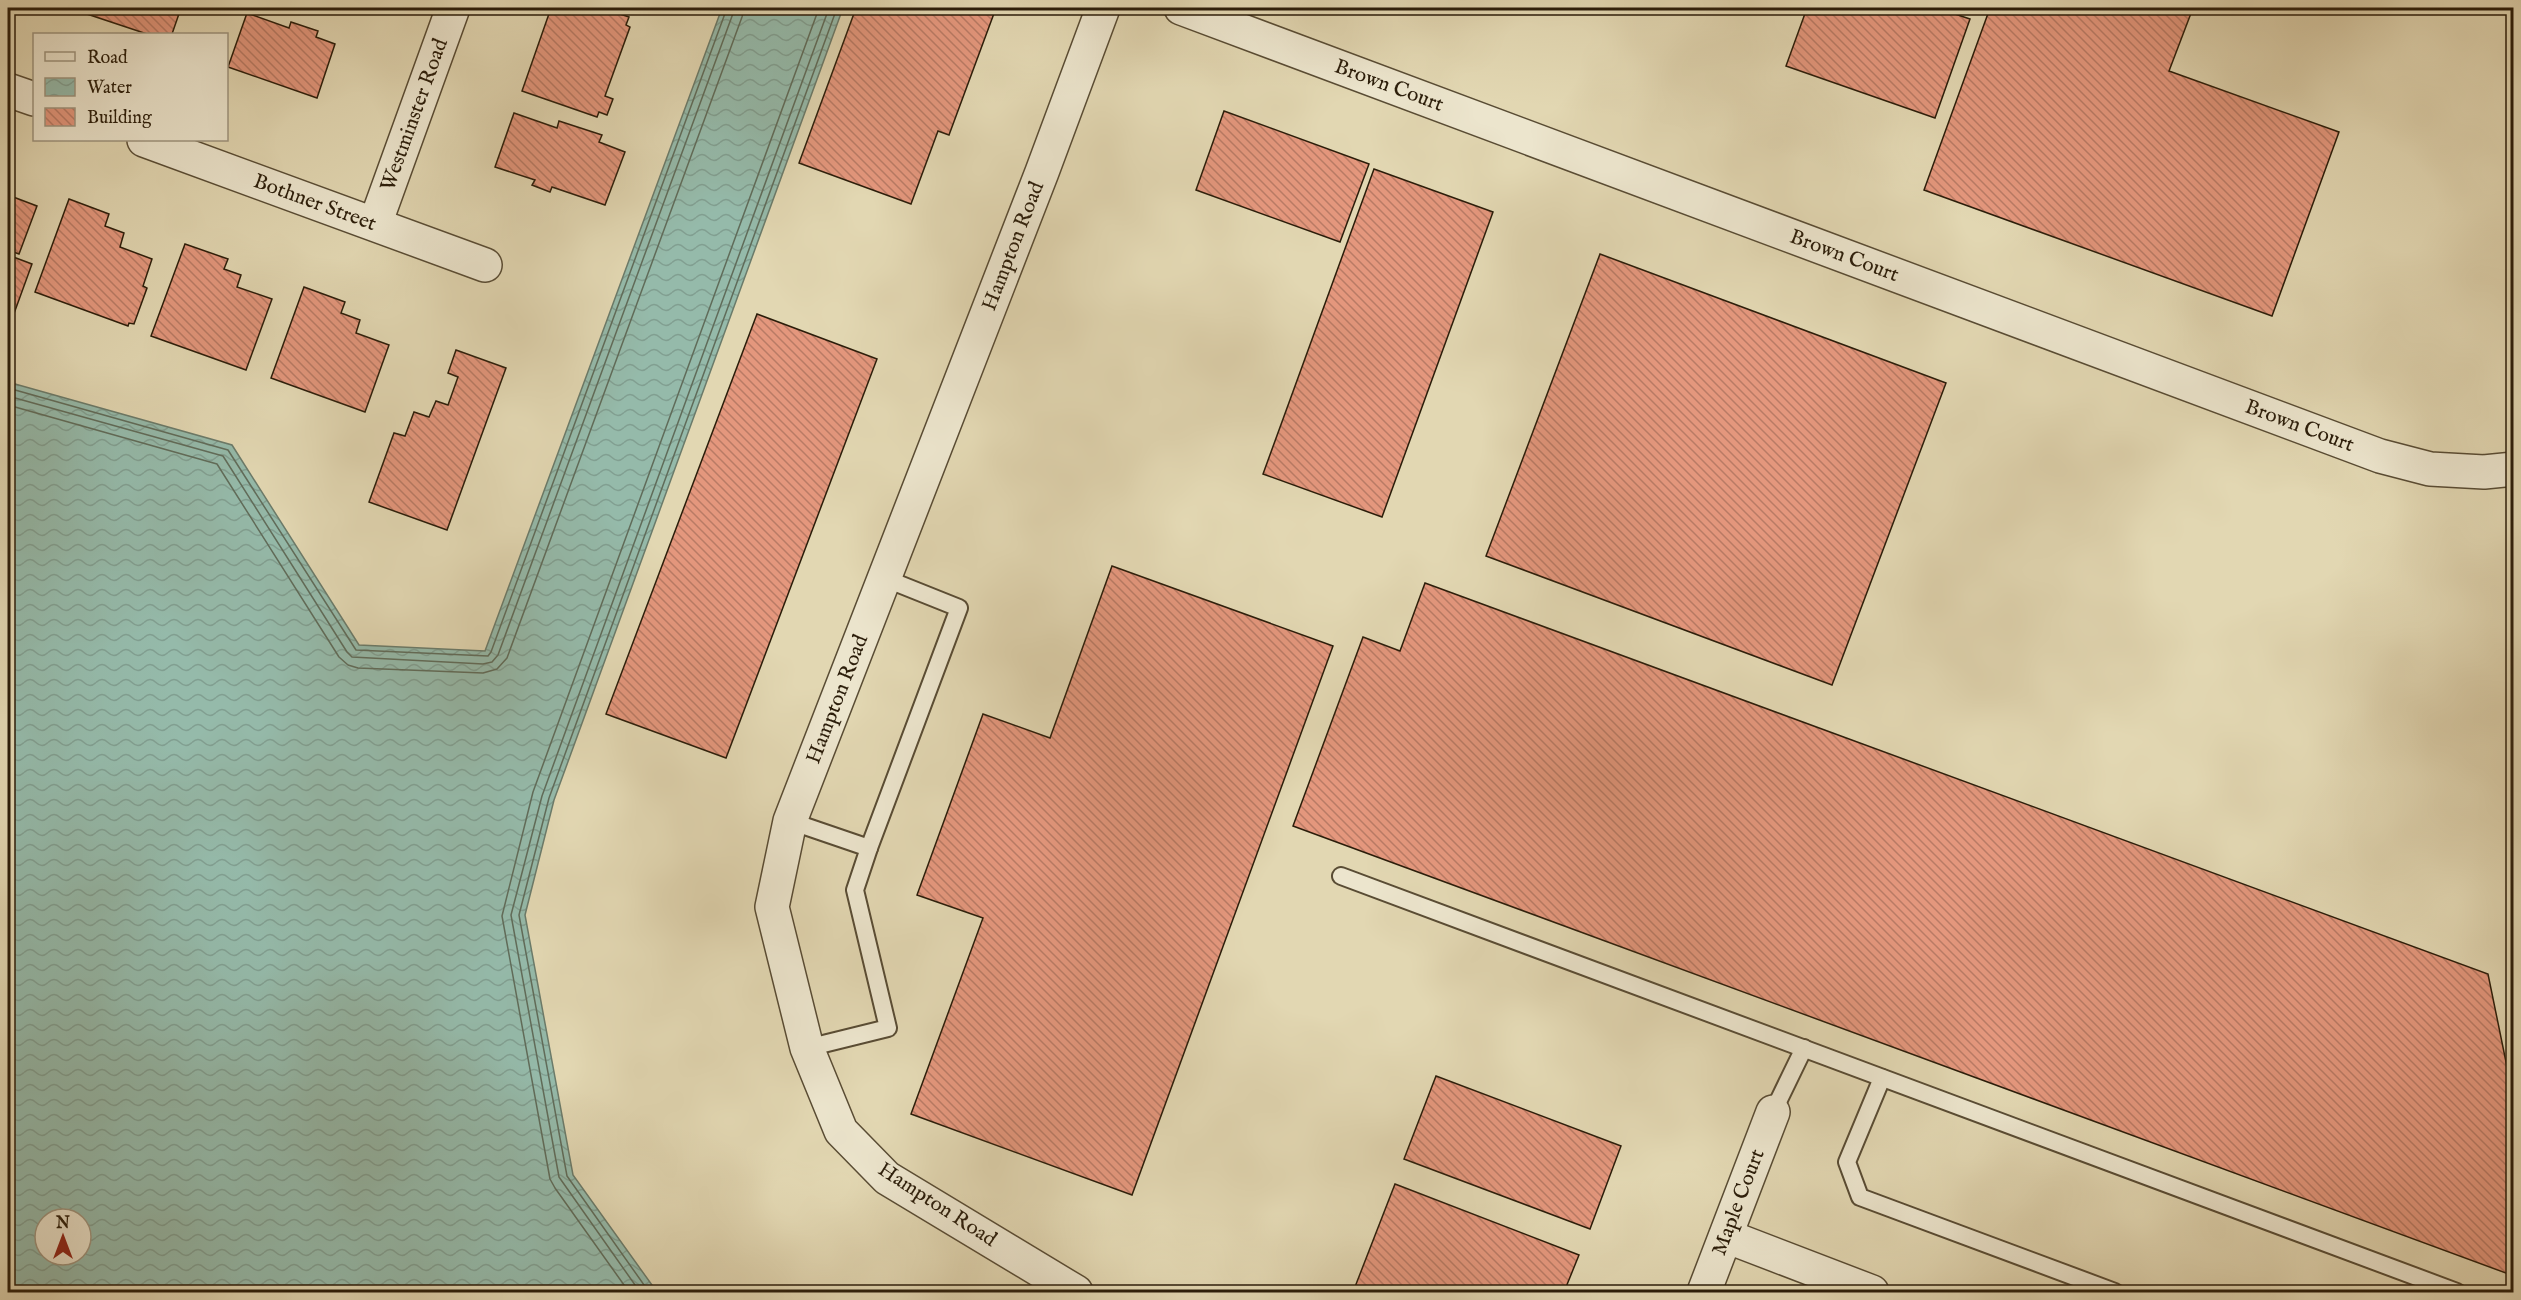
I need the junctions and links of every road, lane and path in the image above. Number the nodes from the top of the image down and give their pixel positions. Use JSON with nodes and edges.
{"nodes":[{"id":1,"x":453,"y":8,"type":"edge"},
{"id":2,"x":1103,"y":8,"type":"edge"},
{"id":3,"x":1181,"y":8,"type":"edge"},
{"id":4,"x":8,"y":90,"type":"edge"},
{"id":5,"x":33,"y":99,"type":"edge"},
{"id":6,"x":147,"y":141,"type":"edge"},
{"id":7,"x":375,"y":224,"type":"junction"},
{"id":8,"x":485,"y":265,"type":"dead end"},
{"id":9,"x":2514,"y":469,"type":"edge"},
{"id":10,"x":885,"y":578,"type":"junction"},
{"id":11,"x":790,"y":821,"type":"junction"},
{"id":12,"x":869,"y":848,"type":"junction"},
{"id":13,"x":1341,"y":876,"type":"dead end"},
{"id":14,"x":807,"y":1048,"type":"junction"},
{"id":15,"x":1804,"y":1048,"type":"junction"},
{"id":16,"x":1882,"y":1078,"type":"junction"},
{"id":17,"x":1773,"y":1112,"type":"joint"},
{"id":18,"x":1726,"y":1236,"type":"junction"},
{"id":19,"x":1077,"y":1293,"type":"edge"},
{"id":20,"x":1704,"y":1293,"type":"edge"},
{"id":21,"x":1872,"y":1293,"type":"edge"},
{"id":22,"x":2115,"y":1293,"type":"edge"},
{"id":23,"x":2457,"y":1293,"type":"edge"}],
"edges":[{"from":1,"to":7,"type":"street","name":"Westminster Road"},
{"from":2,"to":10,"type":"street","name":"Hampton Road"},
{"from":3,"to":9,"type":"street","name":"Brown Court"},
{"from":4,"to":5,"type":"street"},
{"from":6,"to":7,"type":"street","name":"Bothner Street"},
{"from":7,"to":8,"type":"street","name":"Bothner Street"},
{"from":10,"to":11,"type":"street","name":"Hampton Road"},
{"from":10,"to":12,"type":"lane"},
{"from":11,"to":12,"type":"lane"},
{"from":11,"to":14,"type":"street","name":"Hampton Road"},
{"from":12,"to":14,"type":"lane"},
{"from":13,"to":15,"type":"lane"},
{"from":14,"to":19,"type":"street","name":"Hampton Road"},
{"from":15,"to":16,"type":"lane"},
{"from":15,"to":17,"type":"lane"},
{"from":16,"to":22,"type":"lane"},
{"from":16,"to":23,"type":"lane"},
{"from":17,"to":18,"type":"street","name":"Maple Court"},
{"from":18,"to":20,"type":"street","name":"Maple Court"},
{"from":18,"to":21,"type":"street"}]}
